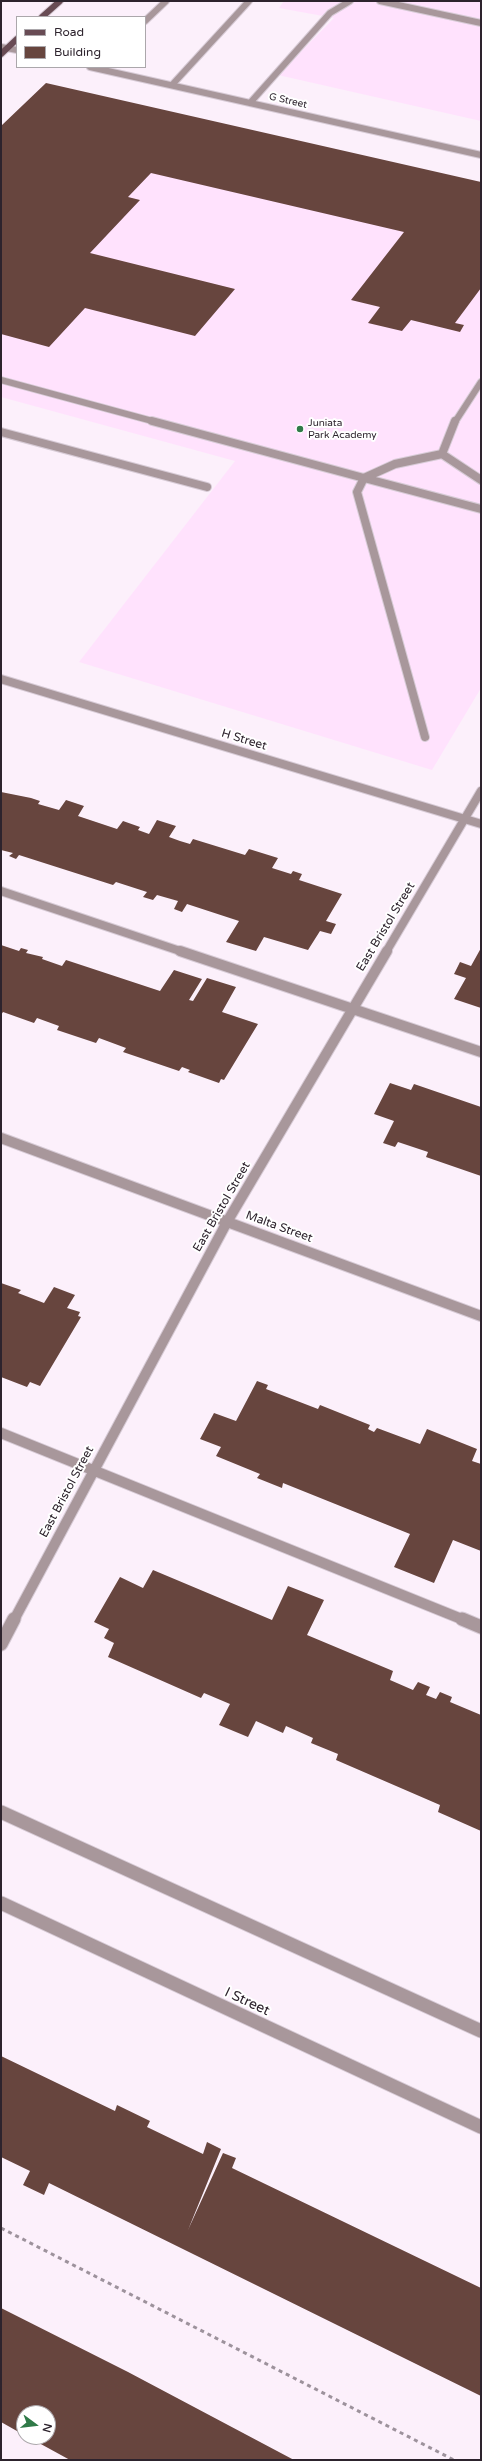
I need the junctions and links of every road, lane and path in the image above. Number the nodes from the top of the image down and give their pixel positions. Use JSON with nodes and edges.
{"nodes":[{"id":1,"x":60,"y":1,"type":"edge"},
{"id":2,"x":166,"y":1,"type":"edge"},
{"id":3,"x":249,"y":1,"type":"edge"},
{"id":4,"x":350,"y":1,"type":"edge"},
{"id":5,"x":380,"y":1,"type":"edge"},
{"id":6,"x":43,"y":16,"type":"edge"},
{"id":7,"x":146,"y":20,"type":"edge"},
{"id":8,"x":481,"y":23,"type":"edge"},
{"id":9,"x":16,"y":41,"type":"edge"},
{"id":10,"x":4,"y":48,"type":"edge"},
{"id":11,"x":16,"y":50,"type":"edge"},
{"id":12,"x":1,"y":54,"type":"edge"},
{"id":13,"x":99,"y":68,"type":"edge"},
{"id":14,"x":172,"y":85,"type":"junction"},
{"id":15,"x":250,"y":103,"type":"junction"},
{"id":16,"x":481,"y":155,"type":"edge"},
{"id":17,"x":1,"y":380,"type":"edge"},
{"id":18,"x":481,"y":382,"type":"edge"},
{"id":19,"x":1,"y":432,"type":"edge"},
{"id":20,"x":442,"y":454,"type":"junction"},
{"id":21,"x":364,"y":478,"type":"junction"},
{"id":22,"x":481,"y":480,"type":"edge"},
{"id":23,"x":207,"y":487,"type":"dead end"},
{"id":24,"x":481,"y":509,"type":"edge"},
{"id":25,"x":1,"y":679,"type":"edge"},
{"id":26,"x":425,"y":737,"type":"dead end"},
{"id":27,"x":481,"y":791,"type":"edge"},
{"id":28,"x":465,"y":819,"type":"junction"},
{"id":29,"x":481,"y":824,"type":"edge"},
{"id":30,"x":1,"y":891,"type":"edge"},
{"id":31,"x":353,"y":1009,"type":"junction"},
{"id":32,"x":481,"y":1052,"type":"edge"},
{"id":33,"x":1,"y":1138,"type":"edge"},
{"id":34,"x":228,"y":1222,"type":"junction"},
{"id":35,"x":481,"y":1316,"type":"edge"},
{"id":36,"x":1,"y":1433,"type":"edge"},
{"id":37,"x":94,"y":1469,"type":"junction"},
{"id":38,"x":481,"y":1627,"type":"edge"},
{"id":39,"x":1,"y":1644,"type":"edge"},
{"id":40,"x":1,"y":1812,"type":"edge"},
{"id":41,"x":1,"y":1903,"type":"edge"},
{"id":42,"x":481,"y":2031,"type":"edge"},
{"id":43,"x":481,"y":2127,"type":"edge"},
{"id":44,"x":1,"y":2228,"type":"edge"},
{"id":45,"x":454,"y":2460,"type":"edge"}],
"edges":[{"from":1,"to":6,"type":"main road"},
{"from":2,"to":7,"type":"street"},
{"from":3,"to":14,"type":"street"},
{"from":4,"to":15,"type":"street"},
{"from":5,"to":8,"type":"street"},
{"from":9,"to":10,"type":"main road"},
{"from":10,"to":11,"type":"street"},
{"from":10,"to":12,"type":"main road"},
{"from":13,"to":14,"type":"street","name":"G Street"},
{"from":14,"to":15,"type":"street","name":"G Street"},
{"from":15,"to":16,"type":"street","name":"G Street"},
{"from":17,"to":21,"type":"street"},
{"from":18,"to":20,"type":"street"},
{"from":19,"to":23,"type":"street"},
{"from":20,"to":21,"type":"street"},
{"from":20,"to":22,"type":"street"},
{"from":21,"to":24,"type":"street"},
{"from":21,"to":26,"type":"street"},
{"from":25,"to":28,"type":"street","name":"H Street"},
{"from":27,"to":28,"type":"street","name":"East Bristol Street"},
{"from":28,"to":29,"type":"street","name":"H Street"},
{"from":28,"to":31,"type":"street","name":"East Bristol Street"},
{"from":30,"to":31,"type":"street"},
{"from":31,"to":32,"type":"street"},
{"from":31,"to":34,"type":"street","name":"East Bristol Street"},
{"from":33,"to":34,"type":"street","name":"Malta Street"},
{"from":34,"to":35,"type":"street","name":"Malta Street"},
{"from":34,"to":37,"type":"street","name":"East Bristol Street"},
{"from":36,"to":37,"type":"street"},
{"from":37,"to":38,"type":"street"},
{"from":37,"to":39,"type":"street","name":"East Bristol Street"},
{"from":40,"to":42,"type":"street"},
{"from":41,"to":43,"type":"street","name":"I Street"},
{"from":44,"to":45,"type":"path"}]}
